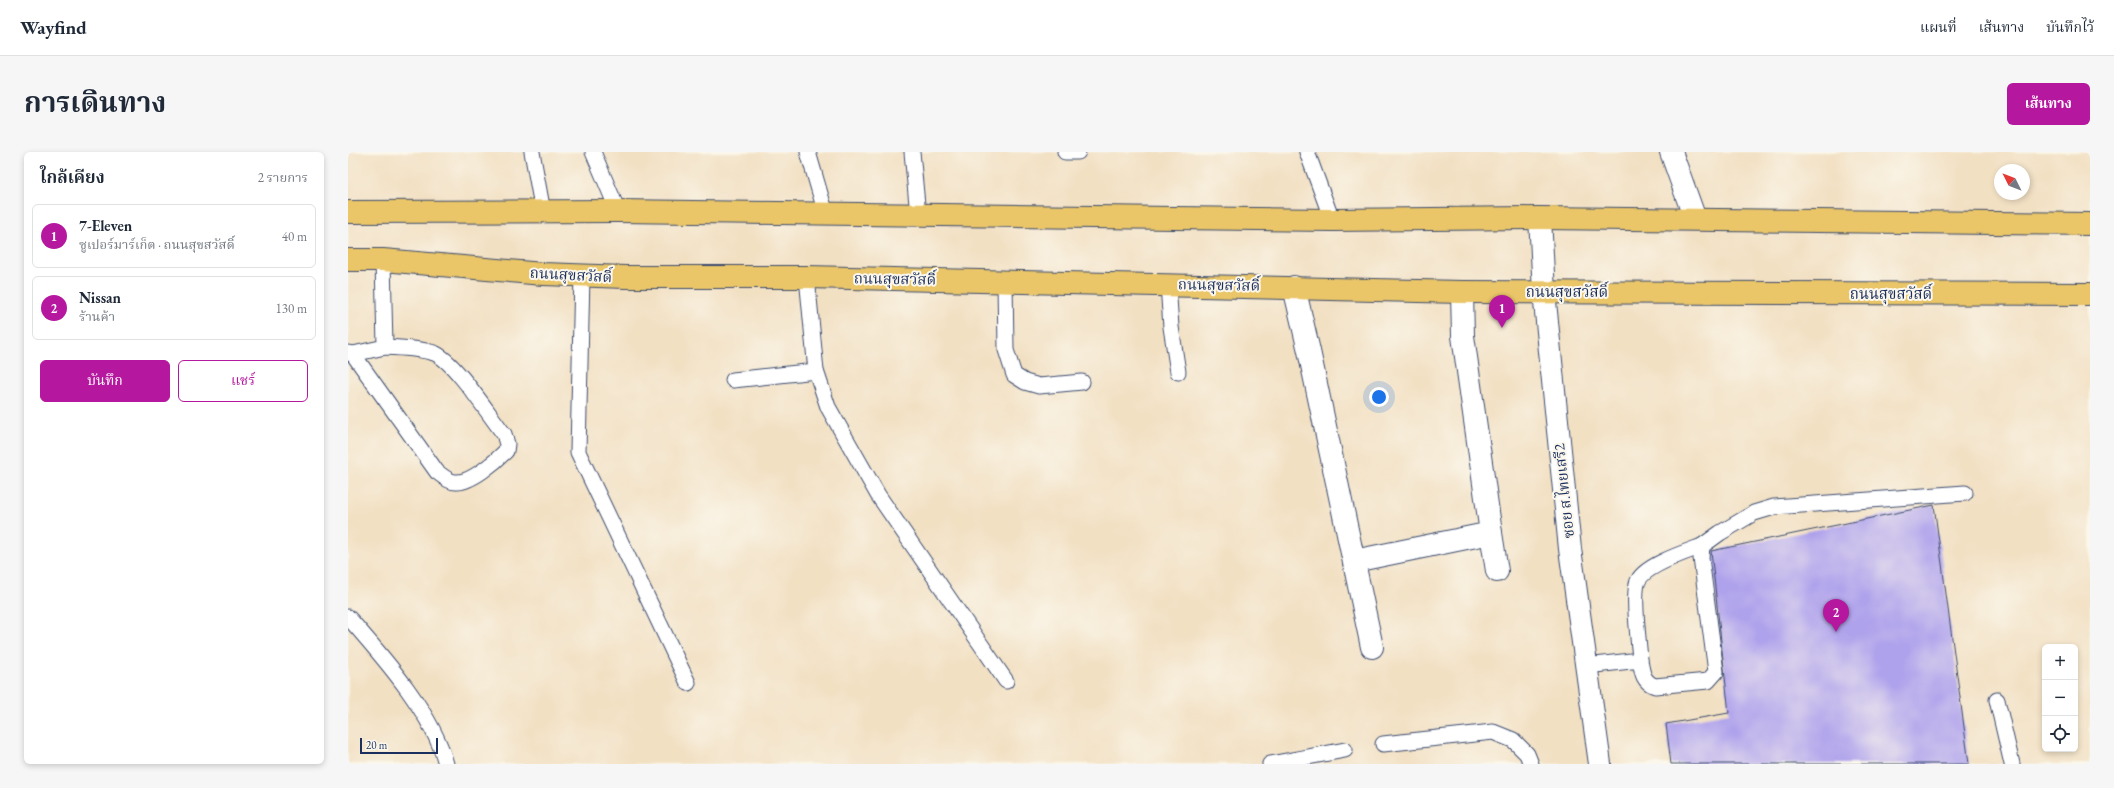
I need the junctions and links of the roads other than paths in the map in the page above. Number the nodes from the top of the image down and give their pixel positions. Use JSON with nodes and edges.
{"nodes":[{"id":1,"x":532,"y":152,"type":"edge"},
{"id":2,"x":593,"y":152,"type":"edge"},
{"id":3,"x":808,"y":152,"type":"edge"},
{"id":4,"x":912,"y":152,"type":"edge"},
{"id":5,"x":1065,"y":152,"type":"edge"},
{"id":6,"x":1078,"y":152,"type":"edge"},
{"id":7,"x":1308,"y":152,"type":"edge"},
{"id":8,"x":1671,"y":152,"type":"edge"},
{"id":9,"x":618,"y":211,"type":"junction"},
{"id":10,"x":348,"y":212,"type":"edge"},
{"id":11,"x":543,"y":212,"type":"junction"},
{"id":12,"x":826,"y":214,"type":"junction"},
{"id":13,"x":918,"y":215,"type":"junction"},
{"id":14,"x":1540,"y":218,"type":"junction"},
{"id":15,"x":1695,"y":219,"type":"junction"},
{"id":16,"x":1332,"y":220,"type":"junction"},
{"id":17,"x":2090,"y":224,"type":"edge"},
{"id":18,"x":348,"y":260,"type":"edge"},
{"id":19,"x":383,"y":260,"type":"junction"},
{"id":20,"x":582,"y":275,"type":"junction"},
{"id":21,"x":806,"y":277,"type":"junction"},
{"id":22,"x":1005,"y":281,"type":"junction"},
{"id":23,"x":1168,"y":284,"type":"junction"},
{"id":24,"x":1294,"y":287,"type":"junction"},
{"id":25,"x":1462,"y":292,"type":"junction"},
{"id":26,"x":1544,"y":292,"type":"junction"},
{"id":27,"x":2090,"y":294,"type":"edge"},
{"id":28,"x":385,"y":347,"type":"junction"},
{"id":29,"x":351,"y":354,"type":"edge"},
{"id":30,"x":816,"y":371,"type":"junction"},
{"id":31,"x":1178,"y":372,"type":"dead end"},
{"id":32,"x":733,"y":380,"type":"dead end"},
{"id":33,"x":1082,"y":382,"type":"dead end"},
{"id":34,"x":1965,"y":492,"type":"dead end"},
{"id":35,"x":1491,"y":533,"type":"junction"},
{"id":36,"x":1702,"y":546,"type":"junction"},
{"id":37,"x":1354,"y":561,"type":"junction"},
{"id":38,"x":1497,"y":571,"type":"dead end"},
{"id":39,"x":348,"y":617,"type":"edge"},
{"id":40,"x":1372,"y":647,"type":"dead end"},
{"id":41,"x":1640,"y":660,"type":"junction"},
{"id":42,"x":1586,"y":666,"type":"junction"},
{"id":43,"x":1006,"y":681,"type":"dead end"},
{"id":44,"x":688,"y":683,"type":"dead end"},
{"id":45,"x":1997,"y":700,"type":"dead end"},
{"id":46,"x":1383,"y":744,"type":"dead end"},
{"id":47,"x":1345,"y":750,"type":"dead end"},
{"id":48,"x":446,"y":764,"type":"edge"},
{"id":49,"x":1270,"y":764,"type":"edge"},
{"id":50,"x":1530,"y":764,"type":"edge"},
{"id":51,"x":1600,"y":764,"type":"edge"},
{"id":52,"x":2012,"y":764,"type":"edge"}],
"edges":[{"from":1,"to":11,"type":"lane"},
{"from":2,"to":9,"type":"lane"},
{"from":3,"to":12,"type":"lane"},
{"from":4,"to":13,"type":"lane"},
{"from":5,"to":6,"type":"lane"},
{"from":7,"to":16,"type":"lane"},
{"from":8,"to":15,"type":"street"},
{"from":9,"to":11,"type":"main road"},
{"from":9,"to":12,"type":"main road"},
{"from":10,"to":11,"type":"main road"},
{"from":12,"to":13,"type":"main road"},
{"from":13,"to":16,"type":"main road"},
{"from":14,"to":15,"type":"main road"},
{"from":14,"to":16,"type":"main road"},
{"from":14,"to":26,"type":"street","name":"ซอย ส.ไทยเสรี2"},
{"from":15,"to":17,"type":"main road"},
{"from":18,"to":19,"type":"main road","name":"ถนนสุขสวัสดิ์"},
{"from":19,"to":20,"type":"main road","name":"ถนนสุขสวัสดิ์"},
{"from":19,"to":28,"type":"lane"},
{"from":20,"to":21,"type":"main road","name":"ถนนสุขสวัสดิ์"},
{"from":20,"to":44,"type":"lane"},
{"from":21,"to":22,"type":"main road","name":"ถนนสุขสวัสดิ์"},
{"from":21,"to":30,"type":"lane"},
{"from":22,"to":23,"type":"main road","name":"ถนนสุขสวัสดิ์"},
{"from":22,"to":33,"type":"lane"},
{"from":23,"to":24,"type":"main road","name":"ถนนสุขสวัสดิ์"},
{"from":23,"to":31,"type":"lane"},
{"from":24,"to":25,"type":"main road","name":"ถนนสุขสวัสดิ์"},
{"from":24,"to":37,"type":"street"},
{"from":25,"to":26,"type":"main road","name":"ถนนสุขสวัสดิ์"},
{"from":25,"to":35,"type":"street"},
{"from":26,"to":27,"type":"main road","name":"ถนนสุขสวัสดิ์"},
{"from":26,"to":42,"type":"street","name":"ซอย ส.ไทยเสรี2"},
{"from":28,"to":29,"type":"lane"},
{"from":28,"to":29,"type":"lane"},
{"from":30,"to":32,"type":"lane"},
{"from":30,"to":43,"type":"lane"},
{"from":34,"to":36,"type":"lane"},
{"from":35,"to":37,"type":"street"},
{"from":35,"to":38,"type":"street"},
{"from":36,"to":41,"type":"lane"},
{"from":36,"to":41,"type":"lane"},
{"from":37,"to":40,"type":"street"},
{"from":39,"to":48,"type":"lane"},
{"from":41,"to":42,"type":"lane"},
{"from":42,"to":51,"type":"street","name":"ซอย ส.ไทยเสรี2"},
{"from":45,"to":52,"type":"lane"},
{"from":46,"to":50,"type":"lane"},
{"from":47,"to":49,"type":"lane"}]}
